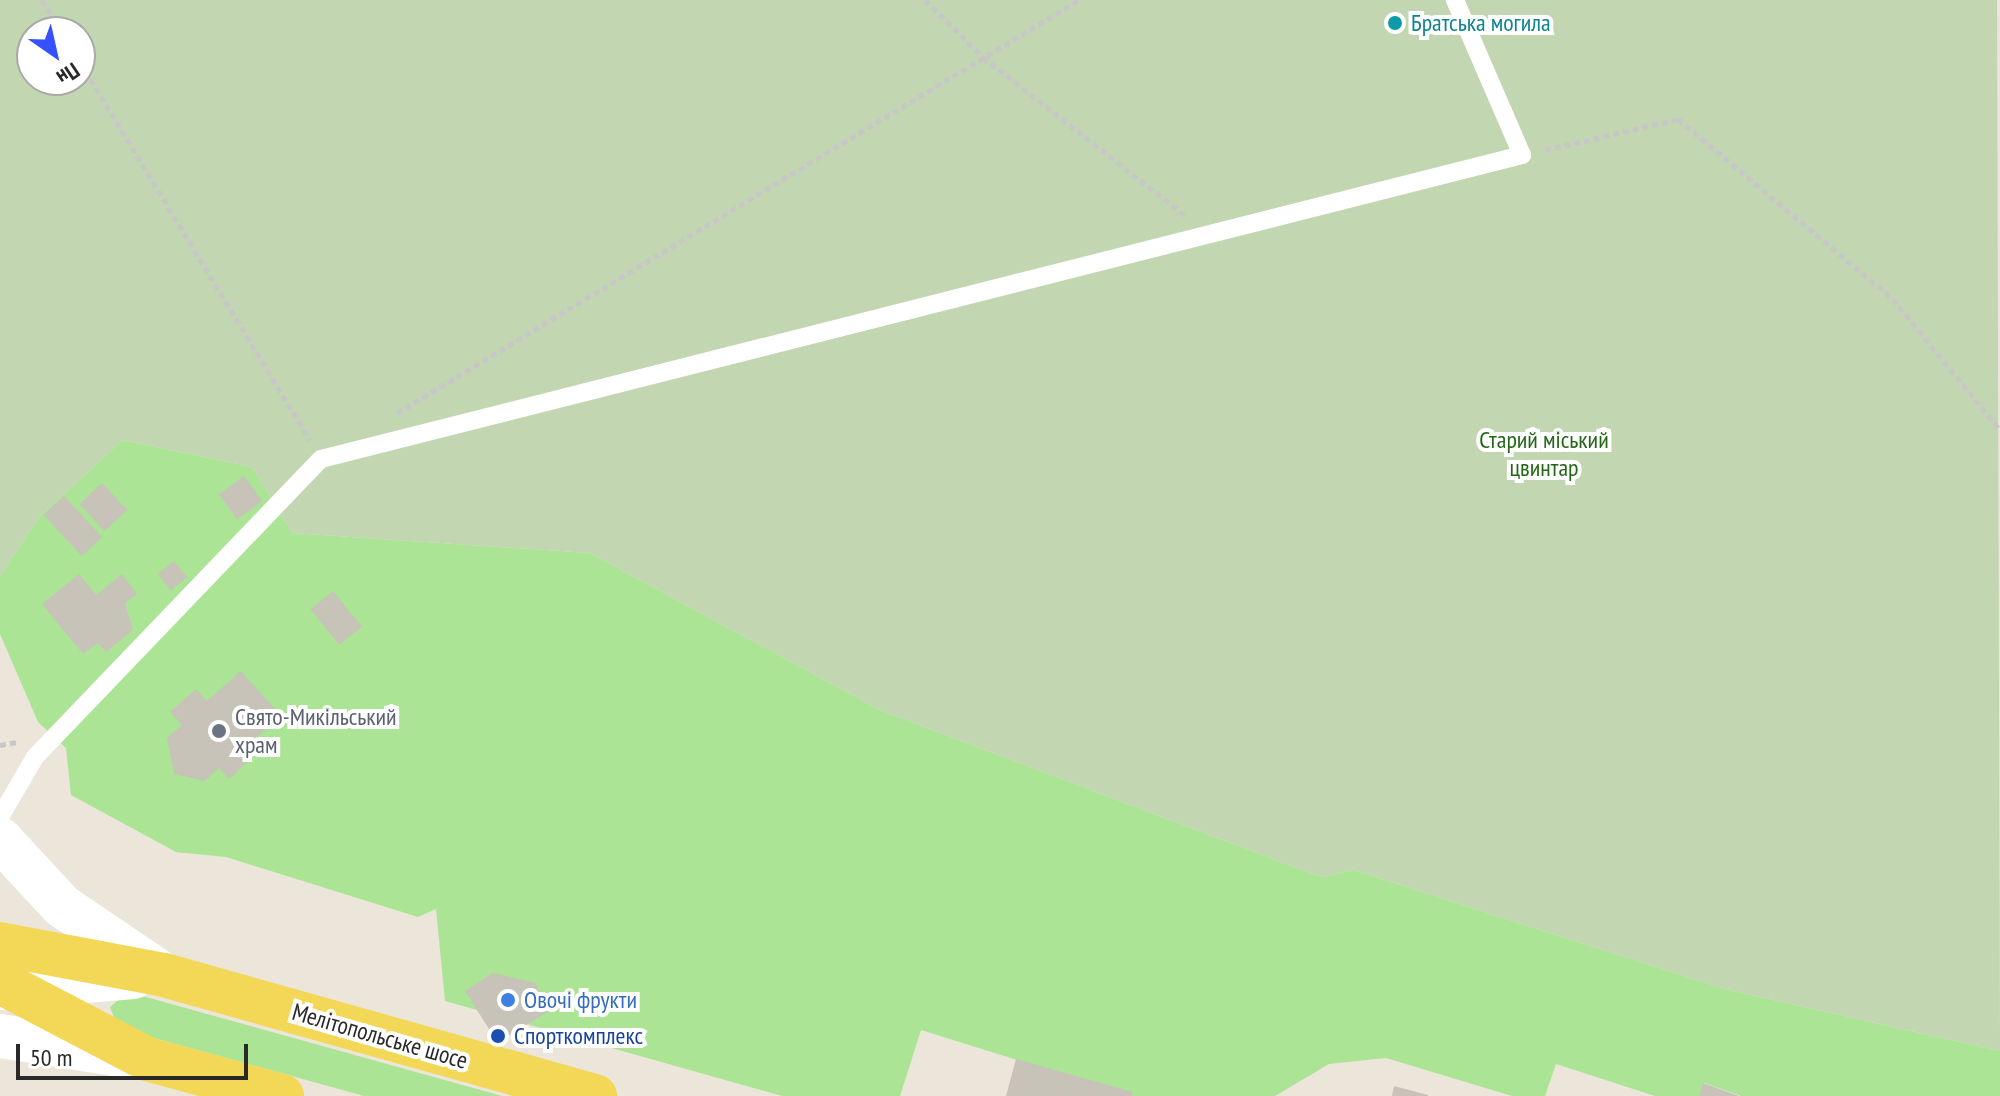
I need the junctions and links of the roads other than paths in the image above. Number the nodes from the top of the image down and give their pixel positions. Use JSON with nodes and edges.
{"nodes":[{"id":1,"x":1455,"y":0,"type":"edge"},
{"id":2,"x":0,"y":817,"type":"edge"},
{"id":3,"x":0,"y":839,"type":"edge"},
{"id":4,"x":3,"y":973,"type":"edge"},
{"id":5,"x":164,"y":975,"type":"junction"},
{"id":6,"x":0,"y":1036,"type":"edge"},
{"id":7,"x":147,"y":1059,"type":"junction"},
{"id":8,"x":282,"y":1096,"type":"edge"},
{"id":9,"x":595,"y":1096,"type":"edge"}],
"edges":[{"from":1,"to":2,"type":"lane"},
{"from":3,"to":5,"type":"main road"},
{"from":4,"to":5,"type":"main road"},
{"from":4,"to":7,"type":"main road"},
{"from":5,"to":9,"type":"main road","name":"Мелітопольське шосе"},
{"from":6,"to":7,"type":"main road"},
{"from":7,"to":8,"type":"main road"}]}
